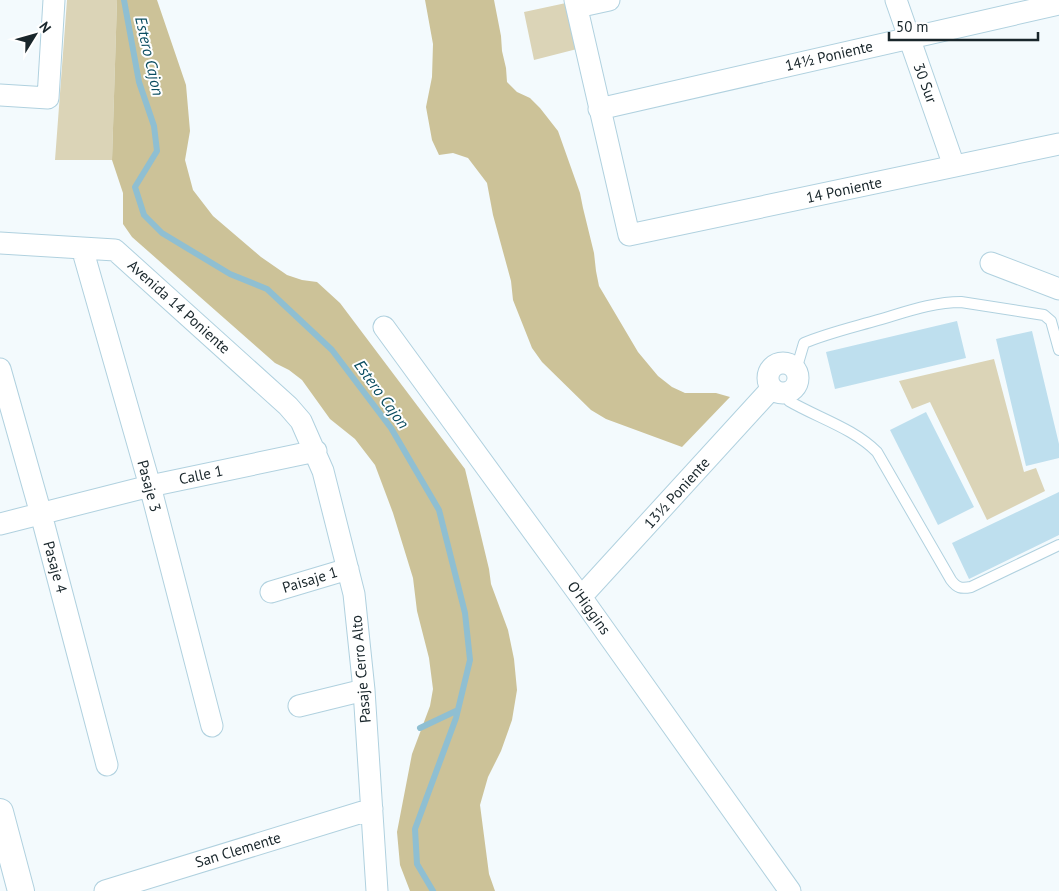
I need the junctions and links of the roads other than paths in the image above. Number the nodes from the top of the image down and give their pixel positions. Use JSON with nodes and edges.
{"nodes":[{"id":1,"x":54,"y":0,"type":"edge"},
{"id":2,"x":609,"y":0,"type":"edge"},
{"id":3,"x":896,"y":0,"type":"edge"},
{"id":4,"x":576,"y":4,"type":"edge"},
{"id":5,"x":1059,"y":4,"type":"edge"},
{"id":6,"x":908,"y":37,"type":"junction"},
{"id":7,"x":0,"y":95,"type":"edge"},
{"id":8,"x":599,"y":109,"type":"junction"},
{"id":9,"x":1059,"y":144,"type":"edge"},
{"id":10,"x":954,"y":166,"type":"junction"},
{"id":11,"x":0,"y":243,"type":"edge"},
{"id":12,"x":82,"y":248,"type":"junction"},
{"id":13,"x":991,"y":263,"type":"dead end"},
{"id":14,"x":1059,"y":289,"type":"edge"},
{"id":15,"x":384,"y":327,"type":"dead end"},
{"id":16,"x":1059,"y":350,"type":"edge"},
{"id":17,"x":0,"y":369,"type":"edge"},
{"id":18,"x":796,"y":370,"type":"joint"},
{"id":19,"x":779,"y":390,"type":"junction"},
{"id":20,"x":316,"y":451,"type":"junction"},
{"id":21,"x":150,"y":486,"type":"junction"},
{"id":22,"x":41,"y":514,"type":"junction"},
{"id":23,"x":0,"y":524,"type":"edge"},
{"id":24,"x":1059,"y":545,"type":"edge"},
{"id":25,"x":348,"y":568,"type":"junction"},
{"id":26,"x":271,"y":592,"type":"dead end"},
{"id":27,"x":581,"y":597,"type":"junction"},
{"id":28,"x":364,"y":690,"type":"junction"},
{"id":29,"x":299,"y":706,"type":"dead end"},
{"id":30,"x":212,"y":726,"type":"dead end"},
{"id":31,"x":107,"y":765,"type":"dead end"},
{"id":32,"x":372,"y":809,"type":"junction"},
{"id":33,"x":0,"y":812,"type":"edge"},
{"id":34,"x":21,"y":891,"type":"edge"},
{"id":35,"x":105,"y":891,"type":"edge"},
{"id":36,"x":377,"y":891,"type":"edge"},
{"id":37,"x":790,"y":891,"type":"edge"}],
"edges":[{"from":1,"to":7,"type":"street"},
{"from":2,"to":4,"type":"street"},
{"from":3,"to":6,"type":"street","name":"30 Sur"},
{"from":4,"to":8,"type":"street"},
{"from":5,"to":6,"type":"street","name":"14½ Poniente"},
{"from":6,"to":8,"type":"street","name":"14½ Poniente"},
{"from":6,"to":10,"type":"street","name":"30 Sur"},
{"from":8,"to":10,"type":"street","name":"14 Poniente"},
{"from":9,"to":10,"type":"street","name":"14 Poniente"},
{"from":11,"to":12,"type":"street","name":"Avenida 14 Poniente"},
{"from":12,"to":20,"type":"street","name":"Avenida 14 Poniente"},
{"from":12,"to":21,"type":"street","name":"Pasaje 3"},
{"from":13,"to":14,"type":"street"},
{"from":15,"to":27,"type":"street","name":"O'Higgins"},
{"from":16,"to":18,"type":"lane"},
{"from":17,"to":22,"type":"street","name":"Pasaje 4"},
{"from":18,"to":19,"type":"street"},
{"from":19,"to":24,"type":"lane"},
{"from":19,"to":27,"type":"street","name":"13½ Poniente"},
{"from":20,"to":21,"type":"street","name":"Calle 1"},
{"from":20,"to":25,"type":"street","name":"Pasaje Cerro Alto"},
{"from":21,"to":22,"type":"street","name":"Calle 1"},
{"from":21,"to":30,"type":"street","name":"Pasaje 3"},
{"from":22,"to":23,"type":"street","name":"Calle 1"},
{"from":22,"to":31,"type":"street","name":"Pasaje 4"},
{"from":25,"to":26,"type":"street","name":"Paisaje 1"},
{"from":25,"to":28,"type":"street","name":"Pasaje Cerro Alto"},
{"from":27,"to":37,"type":"street","name":"O'Higgins"},
{"from":28,"to":29,"type":"street"},
{"from":28,"to":32,"type":"street","name":"Pasaje Cerro Alto"},
{"from":32,"to":35,"type":"street","name":"San Clemente"},
{"from":32,"to":36,"type":"street","name":"Pasaje Cerro Alto"},
{"from":33,"to":34,"type":"street"}]}
